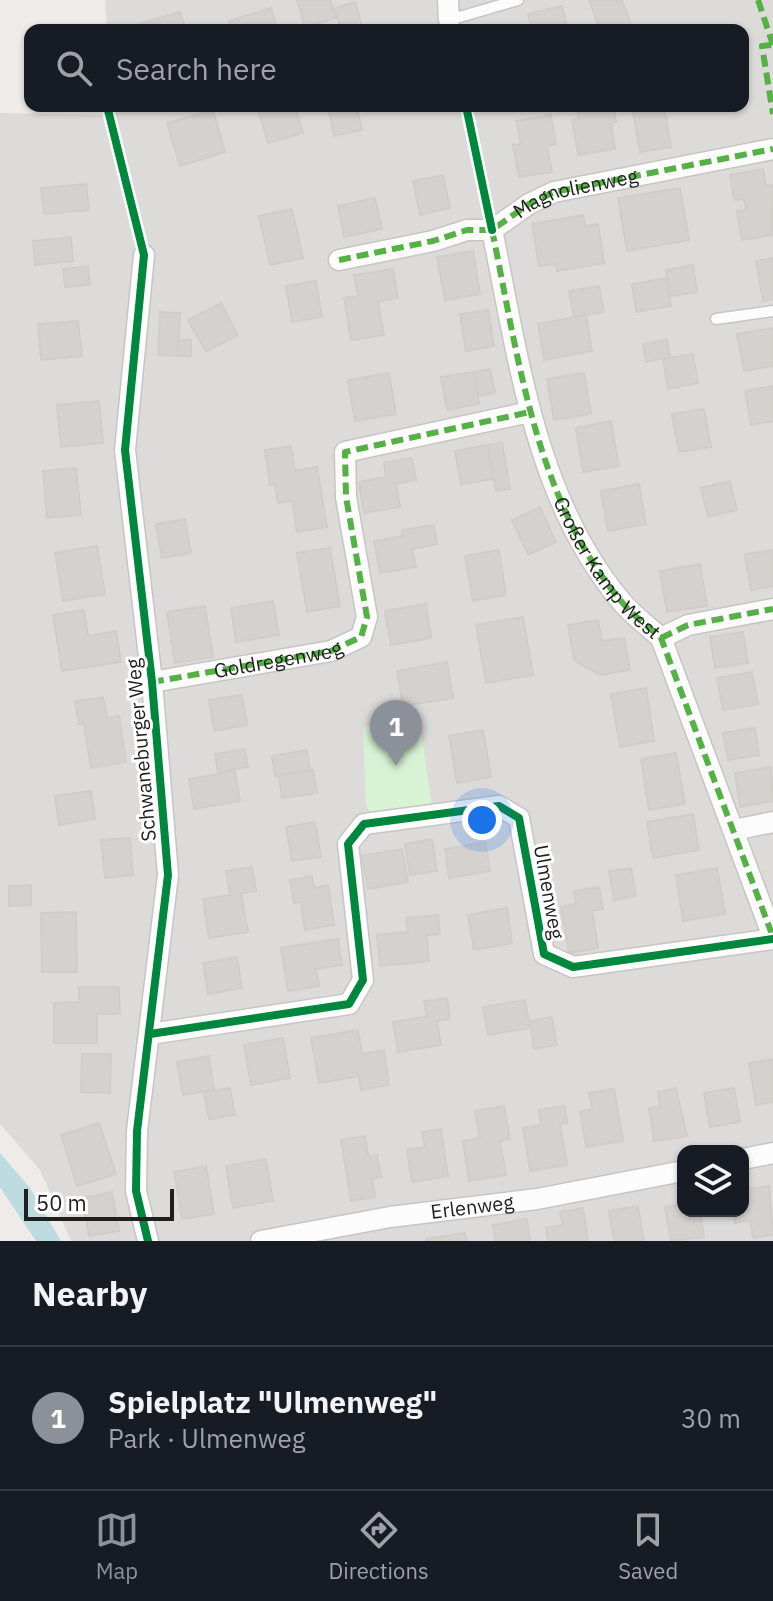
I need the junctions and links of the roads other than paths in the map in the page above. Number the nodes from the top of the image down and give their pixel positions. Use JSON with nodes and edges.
{"nodes":[{"id":1,"x":518,"y":0,"type":"edge"},
{"id":2,"x":448,"y":10,"type":"edge"},
{"id":3,"x":773,"y":149,"type":"edge"},
{"id":4,"x":492,"y":230,"type":"junction"},
{"id":5,"x":144,"y":255,"type":"dead end"},
{"id":6,"x":339,"y":260,"type":"dead end"},
{"id":7,"x":773,"y":311,"type":"edge"},
{"id":8,"x":716,"y":319,"type":"dead end"},
{"id":9,"x":530,"y":412,"type":"junction"},
{"id":10,"x":773,"y":609,"type":"edge"},
{"id":11,"x":661,"y":638,"type":"junction"},
{"id":12,"x":152,"y":682,"type":"junction"},
{"id":13,"x":773,"y":822,"type":"edge"},
{"id":14,"x":734,"y":830,"type":"junction"},
{"id":15,"x":773,"y":938,"type":"edge"},
{"id":16,"x":150,"y":1034,"type":"junction"},
{"id":17,"x":773,"y":1153,"type":"edge"},
{"id":18,"x":749,"y":1158,"type":"edge"},
{"id":19,"x":677,"y":1172,"type":"edge"},
{"id":20,"x":148,"y":1241,"type":"edge"},
{"id":21,"x":261,"y":1241,"type":"edge"}],
"edges":[{"from":1,"to":2,"type":"lane"},
{"from":3,"to":4,"type":"street","name":"Magnolienweg"},
{"from":4,"to":6,"type":"street","name":"Magnolienweg"},
{"from":4,"to":9,"type":"street","name":"Großer Kamp West"},
{"from":5,"to":12,"type":"street","name":"Schwaneburger Weg"},
{"from":7,"to":8,"type":"lane"},
{"from":9,"to":11,"type":"street","name":"Großer Kamp West"},
{"from":9,"to":12,"type":"street","name":"Goldregenweg"},
{"from":10,"to":11,"type":"street"},
{"from":11,"to":14,"type":"street","name":"Großer Kamp West"},
{"from":12,"to":16,"type":"street","name":"Schwaneburger Weg"},
{"from":13,"to":14,"type":"street"},
{"from":14,"to":15,"type":"street","name":"Großer Kamp West"},
{"from":15,"to":16,"type":"street","name":"Ulmenweg"},
{"from":16,"to":20,"type":"street","name":"Schwaneburger Weg"},
{"from":17,"to":18,"type":"street"},
{"from":19,"to":21,"type":"street","name":"Erlenweg"}]}
